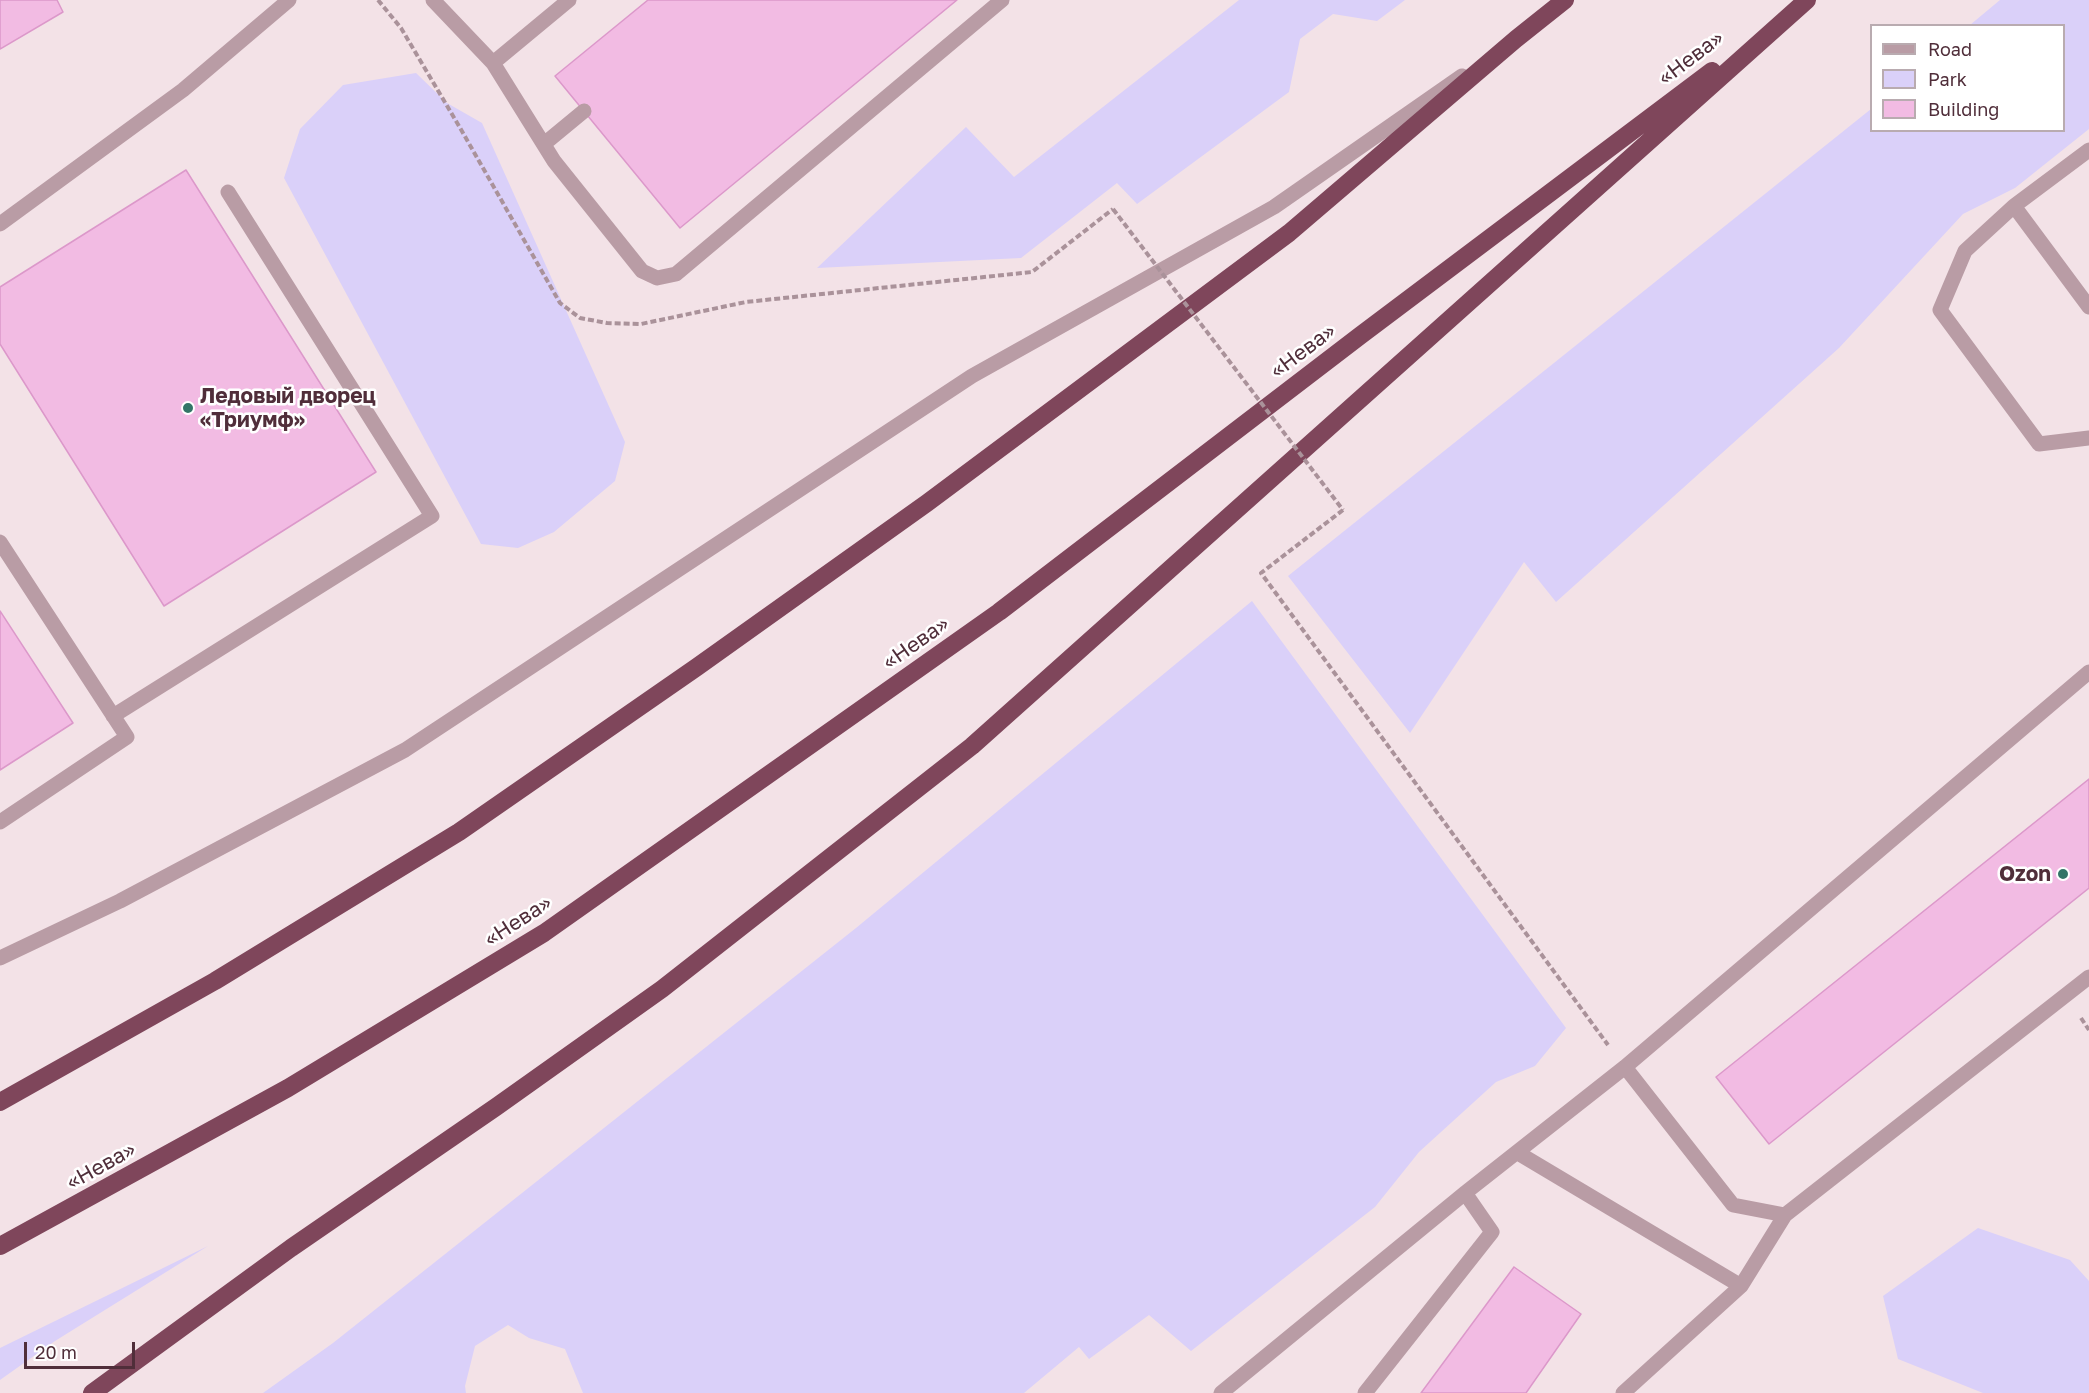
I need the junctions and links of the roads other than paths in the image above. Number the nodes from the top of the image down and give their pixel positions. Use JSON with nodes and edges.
{"nodes":[{"id":1,"x":289,"y":0,"type":"edge"},
{"id":2,"x":433,"y":0,"type":"edge"},
{"id":3,"x":569,"y":0,"type":"edge"},
{"id":4,"x":1002,"y":0,"type":"edge"},
{"id":5,"x":1565,"y":0,"type":"edge"},
{"id":6,"x":1807,"y":0,"type":"edge"},
{"id":7,"x":1516,"y":39,"type":"junction"},
{"id":8,"x":494,"y":63,"type":"junction"},
{"id":9,"x":584,"y":111,"type":"dead end"},
{"id":10,"x":544,"y":144,"type":"junction"},
{"id":11,"x":2089,"y":150,"type":"edge"},
{"id":12,"x":228,"y":192,"type":"dead end"},
{"id":13,"x":2014,"y":206,"type":"junction"},
{"id":14,"x":0,"y":225,"type":"edge"},
{"id":15,"x":2089,"y":307,"type":"edge"},
{"id":16,"x":2089,"y":438,"type":"edge"},
{"id":17,"x":0,"y":542,"type":"edge"},
{"id":18,"x":2089,"y":672,"type":"edge"},
{"id":19,"x":113,"y":716,"type":"junction"},
{"id":20,"x":0,"y":822,"type":"edge"},
{"id":21,"x":0,"y":958,"type":"edge"},
{"id":22,"x":2089,"y":977,"type":"edge"},
{"id":23,"x":1625,"y":1067,"type":"junction"},
{"id":24,"x":0,"y":1102,"type":"edge"},
{"id":25,"x":1518,"y":1152,"type":"junction"},
{"id":26,"x":1465,"y":1193,"type":"junction"},
{"id":27,"x":1785,"y":1215,"type":"junction"},
{"id":28,"x":0,"y":1246,"type":"edge"},
{"id":29,"x":1741,"y":1286,"type":"junction"},
{"id":30,"x":93,"y":1393,"type":"edge"},
{"id":31,"x":1221,"y":1393,"type":"edge"},
{"id":32,"x":1365,"y":1393,"type":"edge"},
{"id":33,"x":1623,"y":1393,"type":"edge"}],
"edges":[{"from":1,"to":14,"type":"street"},
{"from":2,"to":8,"type":"street"},
{"from":3,"to":8,"type":"street"},
{"from":4,"to":10,"type":"street"},
{"from":5,"to":7,"type":"highway"},
{"from":6,"to":28,"type":"highway","name":"«Нева»"},
{"from":6,"to":30,"type":"highway"},
{"from":7,"to":21,"type":"street"},
{"from":7,"to":24,"type":"highway"},
{"from":8,"to":10,"type":"street"},
{"from":9,"to":10,"type":"street"},
{"from":11,"to":13,"type":"street"},
{"from":12,"to":19,"type":"street"},
{"from":13,"to":15,"type":"street"},
{"from":13,"to":16,"type":"street"},
{"from":17,"to":19,"type":"street"},
{"from":18,"to":23,"type":"street"},
{"from":19,"to":20,"type":"street"},
{"from":22,"to":27,"type":"street"},
{"from":23,"to":25,"type":"street"},
{"from":23,"to":27,"type":"street"},
{"from":25,"to":26,"type":"street"},
{"from":25,"to":29,"type":"street"},
{"from":26,"to":31,"type":"street"},
{"from":26,"to":32,"type":"street"},
{"from":27,"to":29,"type":"street"},
{"from":29,"to":33,"type":"street"}]}
